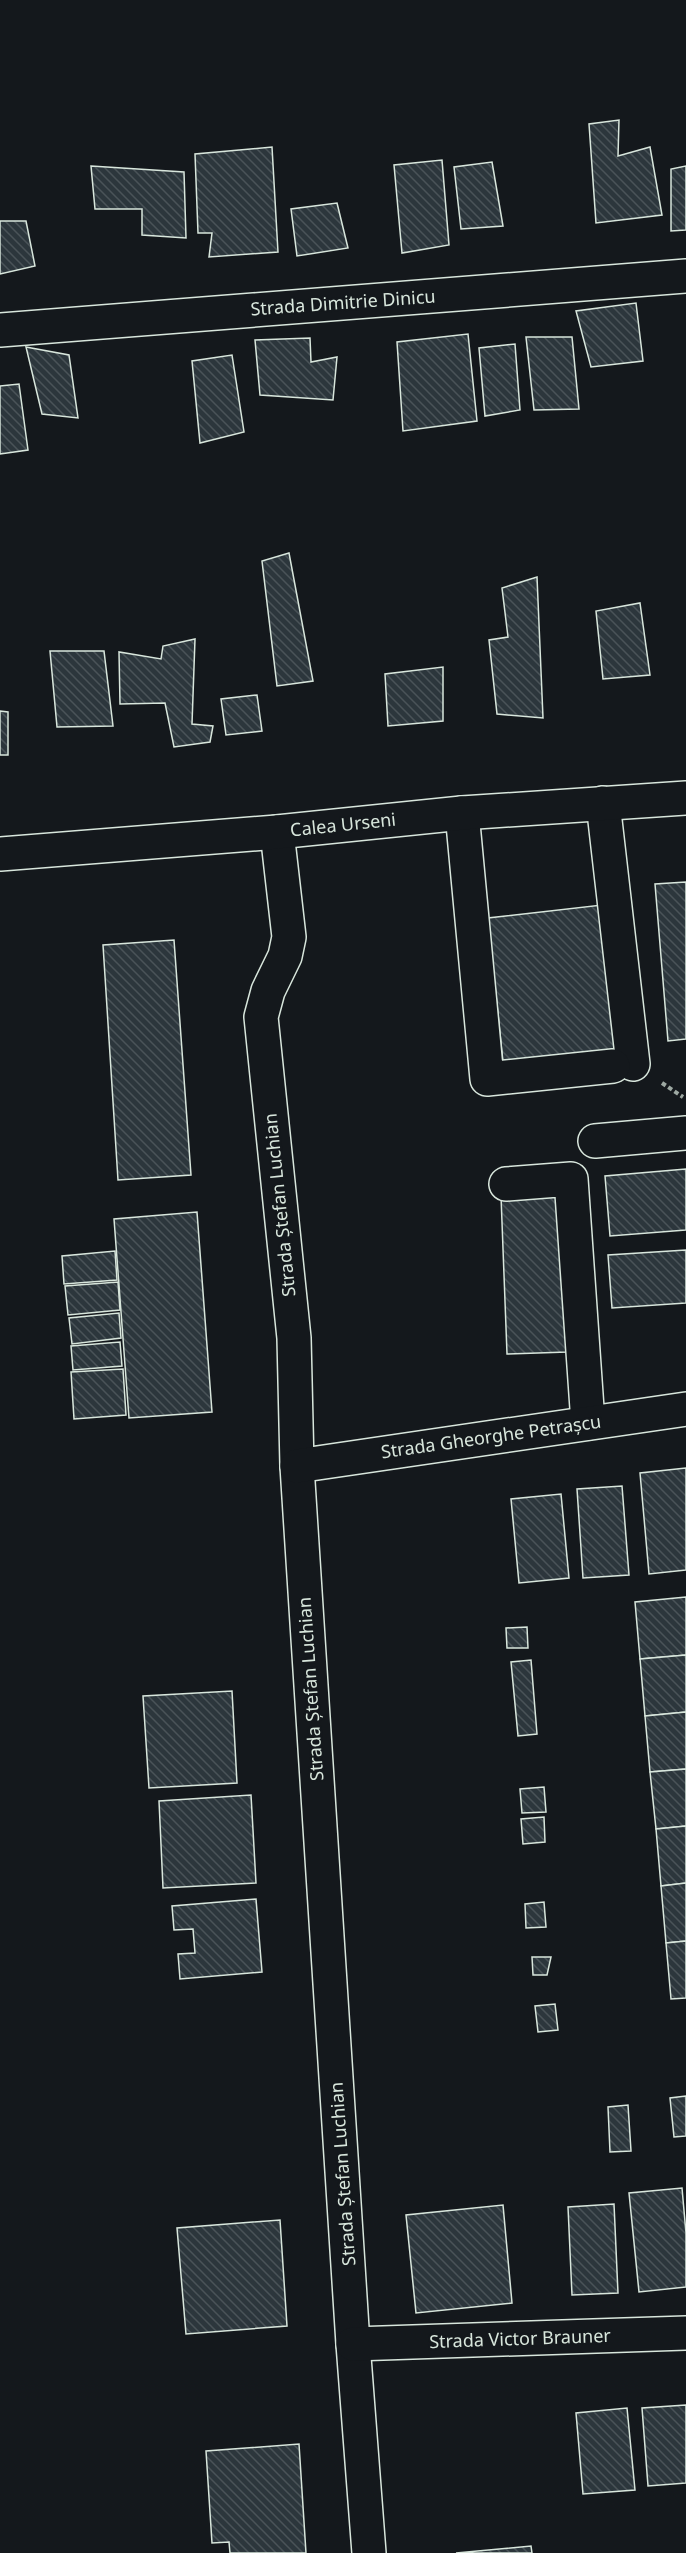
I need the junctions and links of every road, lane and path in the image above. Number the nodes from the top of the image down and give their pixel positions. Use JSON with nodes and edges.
{"nodes":[{"id":1,"x":686,"y":276,"type":"edge"},
{"id":2,"x":0,"y":330,"type":"edge"},
{"id":3,"x":686,"y":798,"type":"edge"},
{"id":4,"x":603,"y":802,"type":"junction"},
{"id":5,"x":462,"y":813,"type":"junction"},
{"id":6,"x":276,"y":832,"type":"junction"},
{"id":7,"x":0,"y":854,"type":"edge"},
{"id":8,"x":686,"y":1133,"type":"edge"},
{"id":9,"x":595,"y":1142,"type":"dead end"},
{"id":10,"x":506,"y":1184,"type":"dead end"},
{"id":11,"x":686,"y":1409,"type":"edge"},
{"id":12,"x":588,"y":1423,"type":"junction"},
{"id":13,"x":297,"y":1466,"type":"junction"},
{"id":14,"x":686,"y":2333,"type":"edge"},
{"id":15,"x":354,"y":2344,"type":"junction"},
{"id":16,"x":369,"y":2553,"type":"edge"}],
"edges":[{"from":1,"to":2,"type":"street","name":"Strada Dimitrie Dinicu"},
{"from":3,"to":4,"type":"street","name":"Calea Urseni"},
{"from":4,"to":5,"type":"street","name":"Calea Urseni"},
{"from":4,"to":5,"type":"street"},
{"from":5,"to":6,"type":"street","name":"Calea Urseni"},
{"from":6,"to":7,"type":"street","name":"Calea Urseni"},
{"from":6,"to":13,"type":"street","name":"Strada Ștefan Luchian"},
{"from":8,"to":9,"type":"street"},
{"from":10,"to":12,"type":"street"},
{"from":11,"to":12,"type":"street","name":"Strada Gheorghe Petrașcu"},
{"from":12,"to":13,"type":"street","name":"Strada Gheorghe Petrașcu"},
{"from":13,"to":15,"type":"street","name":"Strada Ștefan Luchian"},
{"from":14,"to":15,"type":"street","name":"Strada Victor Brauner"},
{"from":15,"to":16,"type":"street","name":"Strada Ștefan Luchian"}]}
